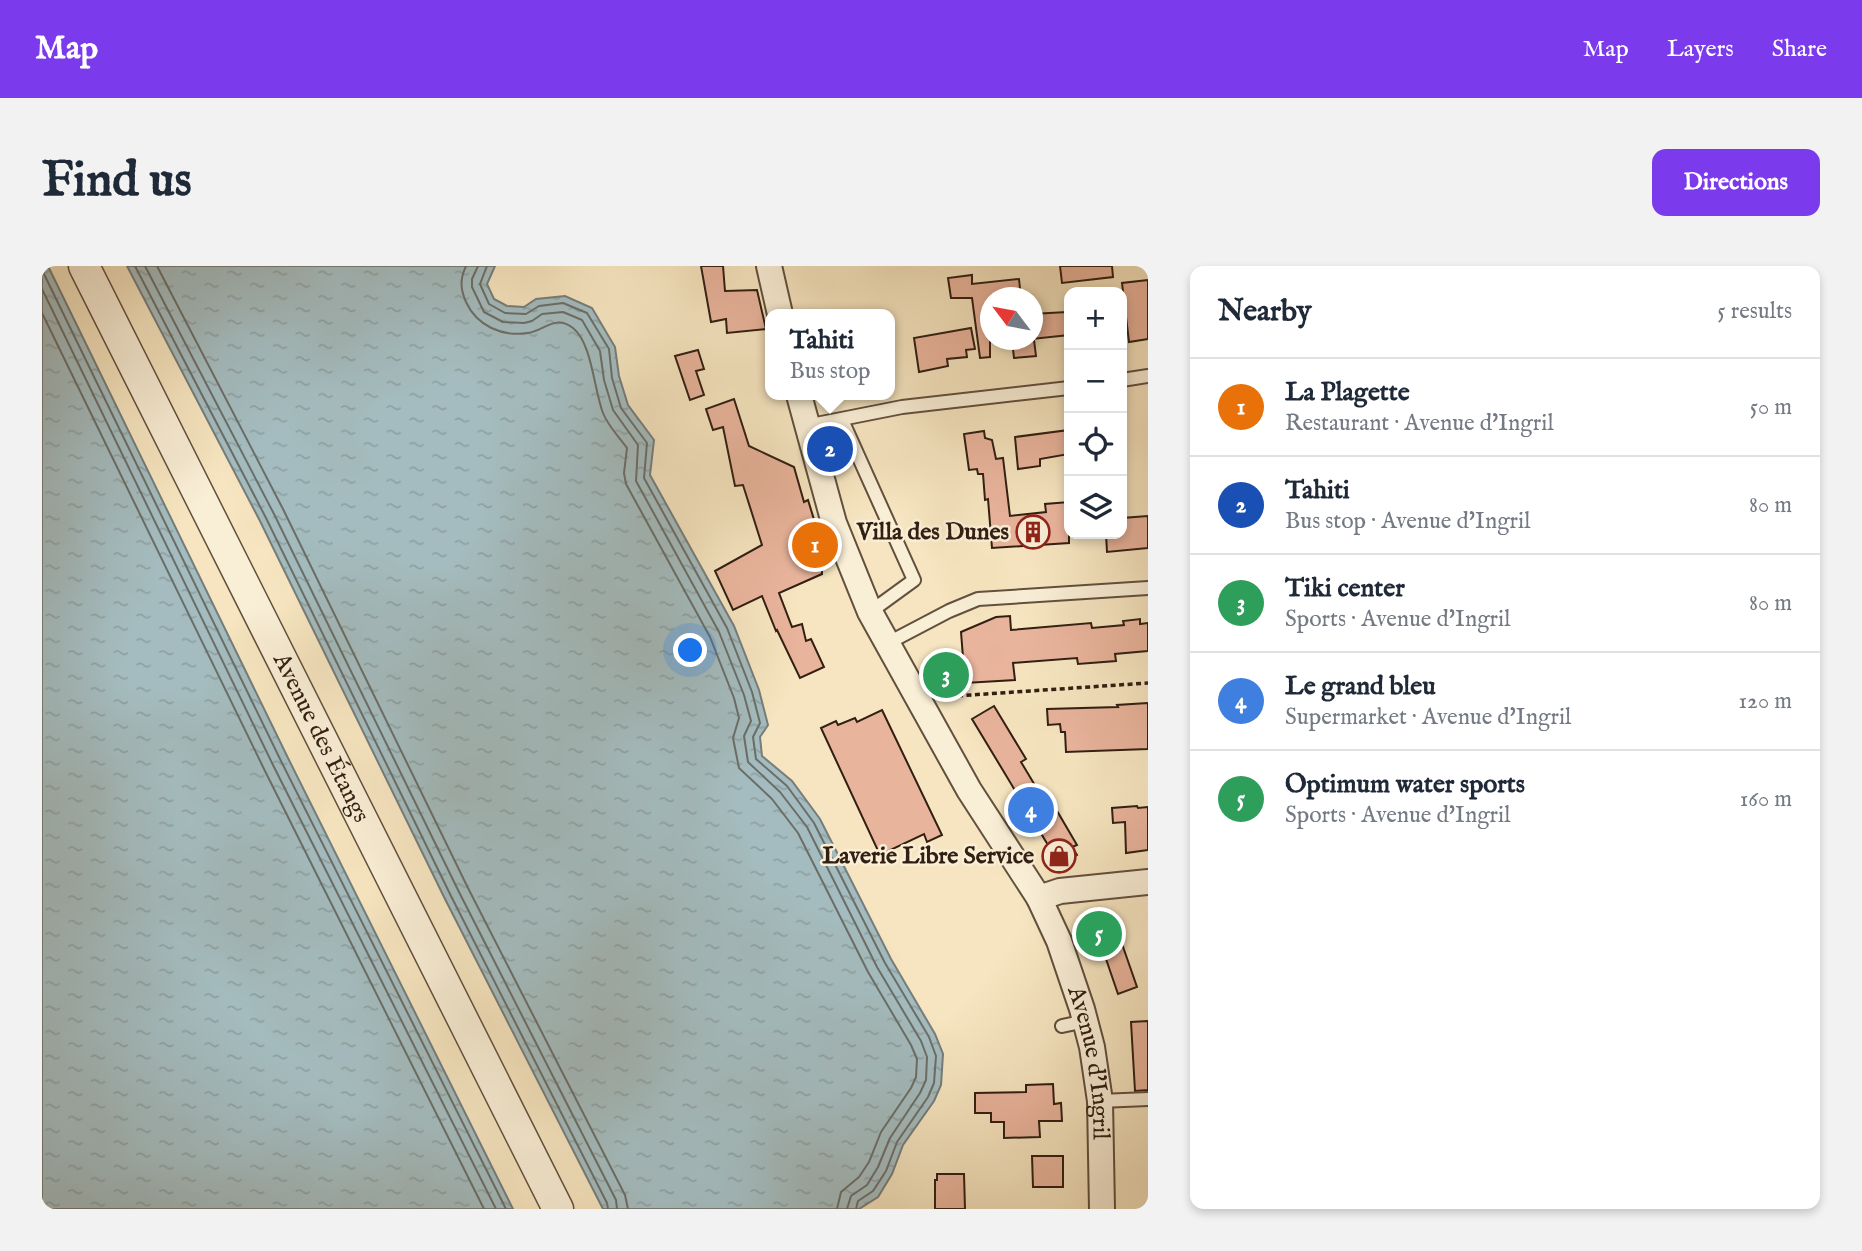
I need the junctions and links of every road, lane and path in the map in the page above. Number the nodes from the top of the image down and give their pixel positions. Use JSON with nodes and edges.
{"nodes":[{"id":1,"x":84,"y":266,"type":"edge"},
{"id":2,"x":769,"y":266,"type":"edge"},
{"id":3,"x":779,"y":309,"type":"edge"},
{"id":4,"x":1148,"y":376,"type":"edge"},
{"id":5,"x":1127,"y":379,"type":"edge"},
{"id":6,"x":1064,"y":389,"type":"edge"},
{"id":7,"x":800,"y":400,"type":"edge"},
{"id":8,"x":842,"y":420,"type":"junction"},
{"id":9,"x":806,"y":426,"type":"junction"},
{"id":10,"x":1148,"y":588,"type":"edge"},
{"id":11,"x":870,"y":612,"type":"junction"},
{"id":12,"x":888,"y":643,"type":"junction"},
{"id":13,"x":1148,"y":683,"type":"edge"},
{"id":14,"x":918,"y":700,"type":"junction"},
{"id":15,"x":1148,"y":882,"type":"edge"},
{"id":16,"x":1038,"y":898,"type":"junction"},
{"id":17,"x":1148,"y":1098,"type":"edge"},
{"id":18,"x":1100,"y":1101,"type":"junction"},
{"id":19,"x":558,"y":1209,"type":"edge"},
{"id":20,"x":1101,"y":1209,"type":"edge"}],
"edges":[{"from":1,"to":19,"type":"street","name":"Avenue des Étangs"},
{"from":2,"to":3,"type":"street"},
{"from":4,"to":5,"type":"lane"},
{"from":6,"to":8,"type":"lane"},
{"from":7,"to":9,"type":"street","name":"Avenue d'Ingril"},
{"from":8,"to":9,"type":"lane"},
{"from":8,"to":11,"type":"lane"},
{"from":9,"to":11,"type":"street","name":"Avenue d'Ingril"},
{"from":10,"to":12,"type":"lane"},
{"from":11,"to":12,"type":"street","name":"Avenue d'Ingril"},
{"from":12,"to":14,"type":"street","name":"Avenue d'Ingril"},
{"from":13,"to":14,"type":"path"},
{"from":14,"to":16,"type":"street","name":"Avenue d'Ingril"},
{"from":15,"to":16,"type":"street"},
{"from":16,"to":18,"type":"street","name":"Avenue d'Ingril"},
{"from":17,"to":18,"type":"lane"},
{"from":18,"to":20,"type":"street","name":"Avenue d'Ingril"}]}
